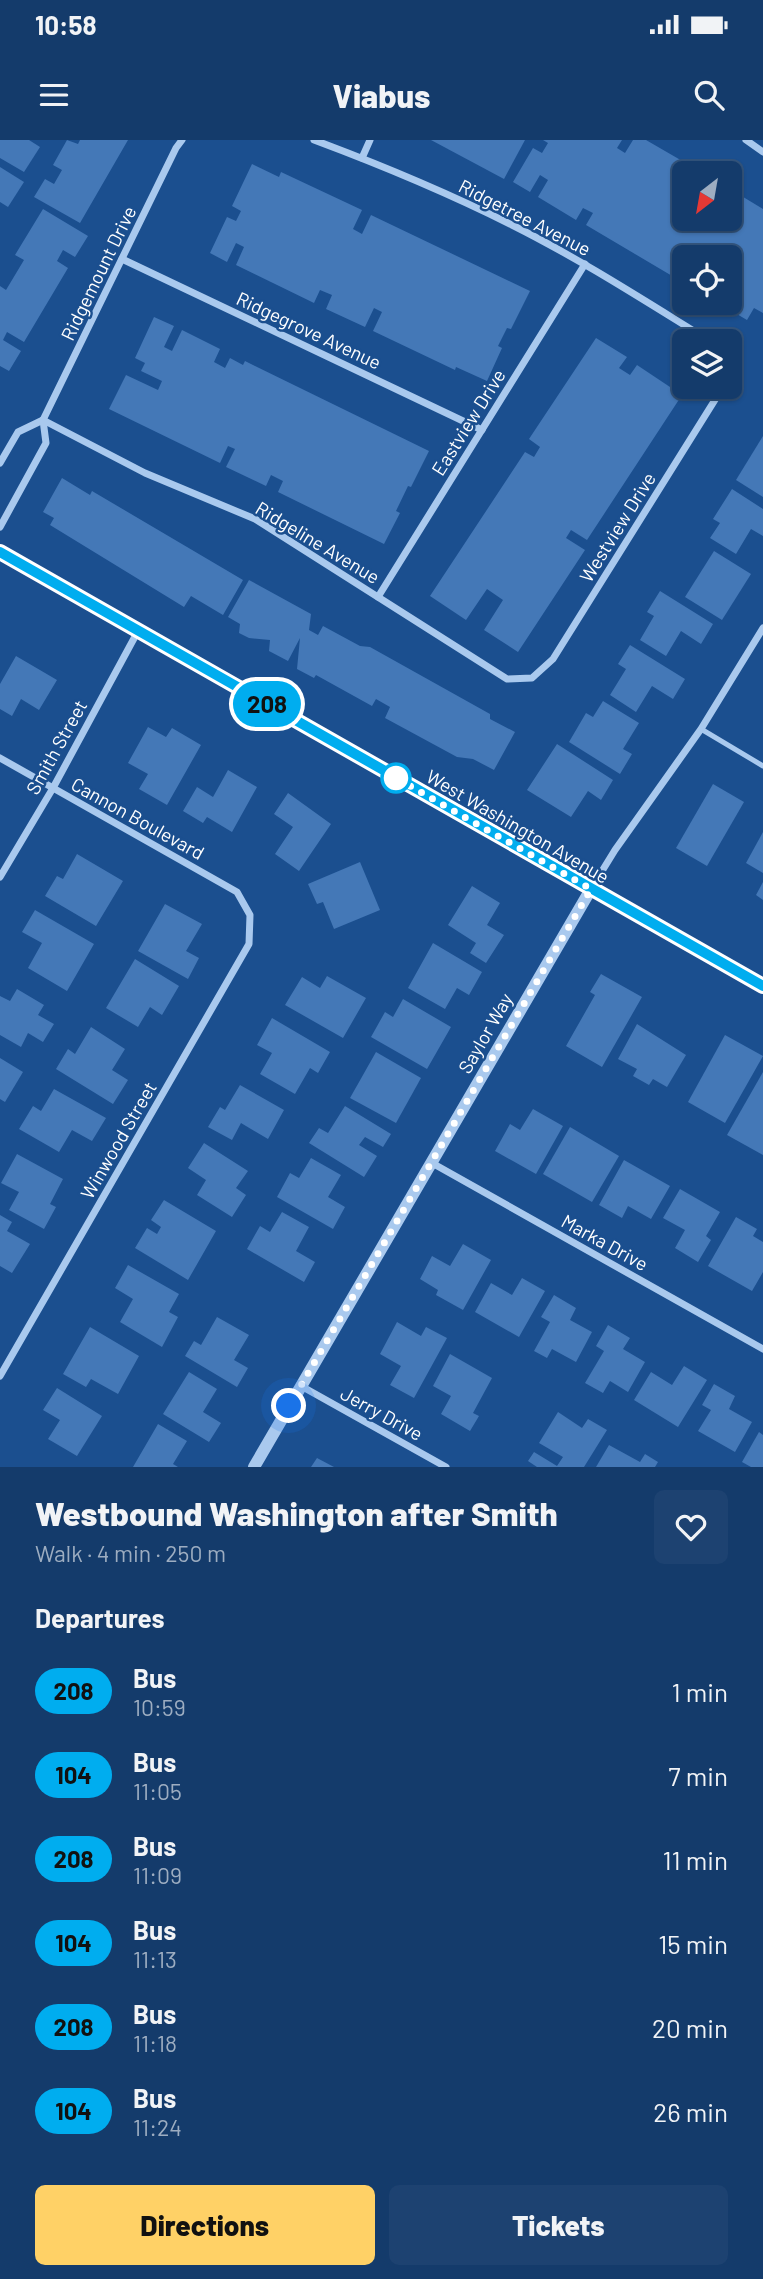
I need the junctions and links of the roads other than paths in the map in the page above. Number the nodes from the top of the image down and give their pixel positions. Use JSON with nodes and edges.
{"nodes":[{"id":1,"x":182,"y":140,"type":"edge"},
{"id":2,"x":314,"y":140,"type":"edge"},
{"id":3,"x":370,"y":140,"type":"edge"},
{"id":4,"x":746,"y":140,"type":"edge"},
{"id":5,"x":763,"y":152,"type":"edge"},
{"id":6,"x":362,"y":158,"type":"junction"},
{"id":7,"x":122,"y":259,"type":"junction"},
{"id":8,"x":585,"y":264,"type":"junction"},
{"id":9,"x":691,"y":329,"type":"edge"},
{"id":10,"x":716,"y":399,"type":"edge"},
{"id":11,"x":43,"y":420,"type":"junction"},
{"id":12,"x":482,"y":430,"type":"junction"},
{"id":13,"x":0,"y":464,"type":"edge"},
{"id":14,"x":0,"y":527,"type":"edge"},
{"id":15,"x":0,"y":552,"type":"edge"},
{"id":16,"x":378,"y":597,"type":"junction"},
{"id":17,"x":763,"y":628,"type":"edge"},
{"id":18,"x":138,"y":631,"type":"junction"},
{"id":19,"x":532,"y":678,"type":"joint"},
{"id":20,"x":701,"y":729,"type":"junction"},
{"id":21,"x":0,"y":758,"type":"edge"},
{"id":22,"x":763,"y":766,"type":"edge"},
{"id":23,"x":53,"y":788,"type":"junction"},
{"id":24,"x":0,"y":877,"type":"edge"},
{"id":25,"x":591,"y":889,"type":"junction"},
{"id":26,"x":250,"y":915,"type":"joint"},
{"id":27,"x":763,"y":986,"type":"edge"},
{"id":28,"x":432,"y":1163,"type":"junction"},
{"id":29,"x":763,"y":1349,"type":"edge"},
{"id":30,"x":0,"y":1376,"type":"edge"},
{"id":31,"x":301,"y":1386,"type":"junction"},
{"id":32,"x":254,"y":1467,"type":"edge"},
{"id":33,"x":446,"y":1467,"type":"edge"}],
"edges":[{"from":1,"to":7,"type":"street","name":"Ridgemount Drive"},
{"from":2,"to":6,"type":"street","name":"Ridgetree Avenue"},
{"from":3,"to":6,"type":"street"},
{"from":4,"to":5,"type":"street"},
{"from":6,"to":8,"type":"street","name":"Ridgetree Avenue"},
{"from":7,"to":11,"type":"street","name":"Ridgemount Drive"},
{"from":7,"to":12,"type":"street","name":"Ridgegrove Avenue"},
{"from":8,"to":9,"type":"street","name":"Ridgetree Avenue"},
{"from":8,"to":12,"type":"street","name":"Eastview Drive"},
{"from":10,"to":19,"type":"street","name":"Westview Drive"},
{"from":11,"to":13,"type":"street"},
{"from":11,"to":14,"type":"street","name":"Ridgemount Drive"},
{"from":11,"to":16,"type":"street","name":"Ridgeline Avenue"},
{"from":12,"to":16,"type":"street","name":"Eastview Drive"},
{"from":15,"to":18,"type":"main road","name":"West Washington Avenue"},
{"from":16,"to":19,"type":"street","name":"Ridgeline Avenue"},
{"from":17,"to":20,"type":"street","name":"Saylor Way"},
{"from":18,"to":23,"type":"street","name":"Smith Street"},
{"from":18,"to":25,"type":"main road","name":"West Washington Avenue"},
{"from":20,"to":22,"type":"lane"},
{"from":20,"to":25,"type":"street","name":"Saylor Way"},
{"from":21,"to":23,"type":"street","name":"Cannon Boulevard"},
{"from":23,"to":24,"type":"street","name":"Smith Street"},
{"from":23,"to":26,"type":"street","name":"Cannon Boulevard"},
{"from":25,"to":27,"type":"main road","name":"West Washington Avenue"},
{"from":25,"to":28,"type":"street","name":"Saylor Way"},
{"from":26,"to":30,"type":"street","name":"Winwood Street"},
{"from":28,"to":29,"type":"street","name":"Marka Drive"},
{"from":28,"to":31,"type":"street","name":"Saylor Way"},
{"from":31,"to":32,"type":"street","name":"Saylor Way"},
{"from":31,"to":33,"type":"street","name":"Jerry Drive"}]}
